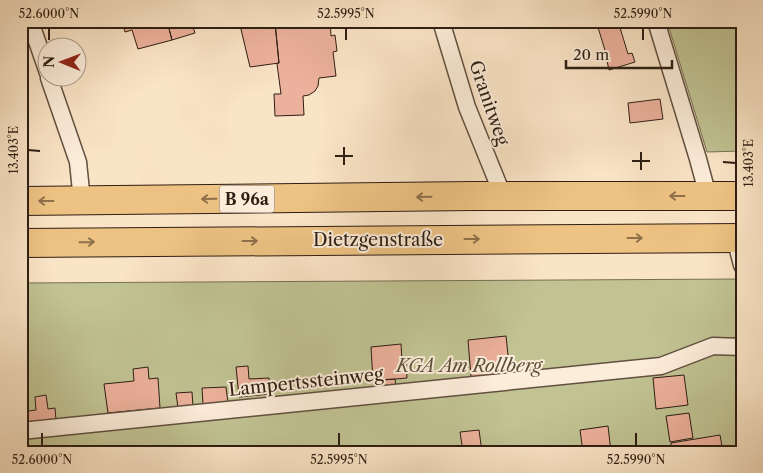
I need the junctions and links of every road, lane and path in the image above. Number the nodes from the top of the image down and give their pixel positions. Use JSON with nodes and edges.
{"nodes":[{"id":1,"x":30,"y":21,"type":"edge"},
{"id":2,"x":441,"y":21,"type":"edge"},
{"id":3,"x":656,"y":21,"type":"edge"},
{"id":4,"x":38,"y":44,"type":"edge"},
{"id":5,"x":52,"y":88,"type":"edge"},
{"id":6,"x":503,"y":196,"type":"junction"},
{"id":7,"x":725,"y":196,"type":"edge"},
{"id":8,"x":21,"y":201,"type":"edge"},
{"id":9,"x":82,"y":201,"type":"junction"},
{"id":10,"x":738,"y":238,"type":"edge"},
{"id":11,"x":21,"y":243,"type":"edge"},
{"id":12,"x":742,"y":265,"type":"edge"},
{"id":13,"x":742,"y":347,"type":"edge"},
{"id":14,"x":21,"y":431,"type":"edge"}],
"edges":[{"from":1,"to":4,"type":"lane"},
{"from":2,"to":6,"type":"lane","name":"Granitweg"},
{"from":3,"to":7,"type":"lane"},
{"from":5,"to":9,"type":"lane"},
{"from":7,"to":6,"type":"main road","number":"B 96a","one_way":true},
{"from":6,"to":9,"type":"main road","number":"B 96a","one_way":true},
{"from":7,"to":10,"type":"main road"},
{"from":9,"to":8,"type":"main road","number":"B 96a","one_way":true},
{"from":11,"to":10,"type":"main road","name":"Dietzgenstraße","one_way":true},
{"from":10,"to":12,"type":"lane"},
{"from":13,"to":14,"type":"lane","name":"Lampertssteinweg"}]}
